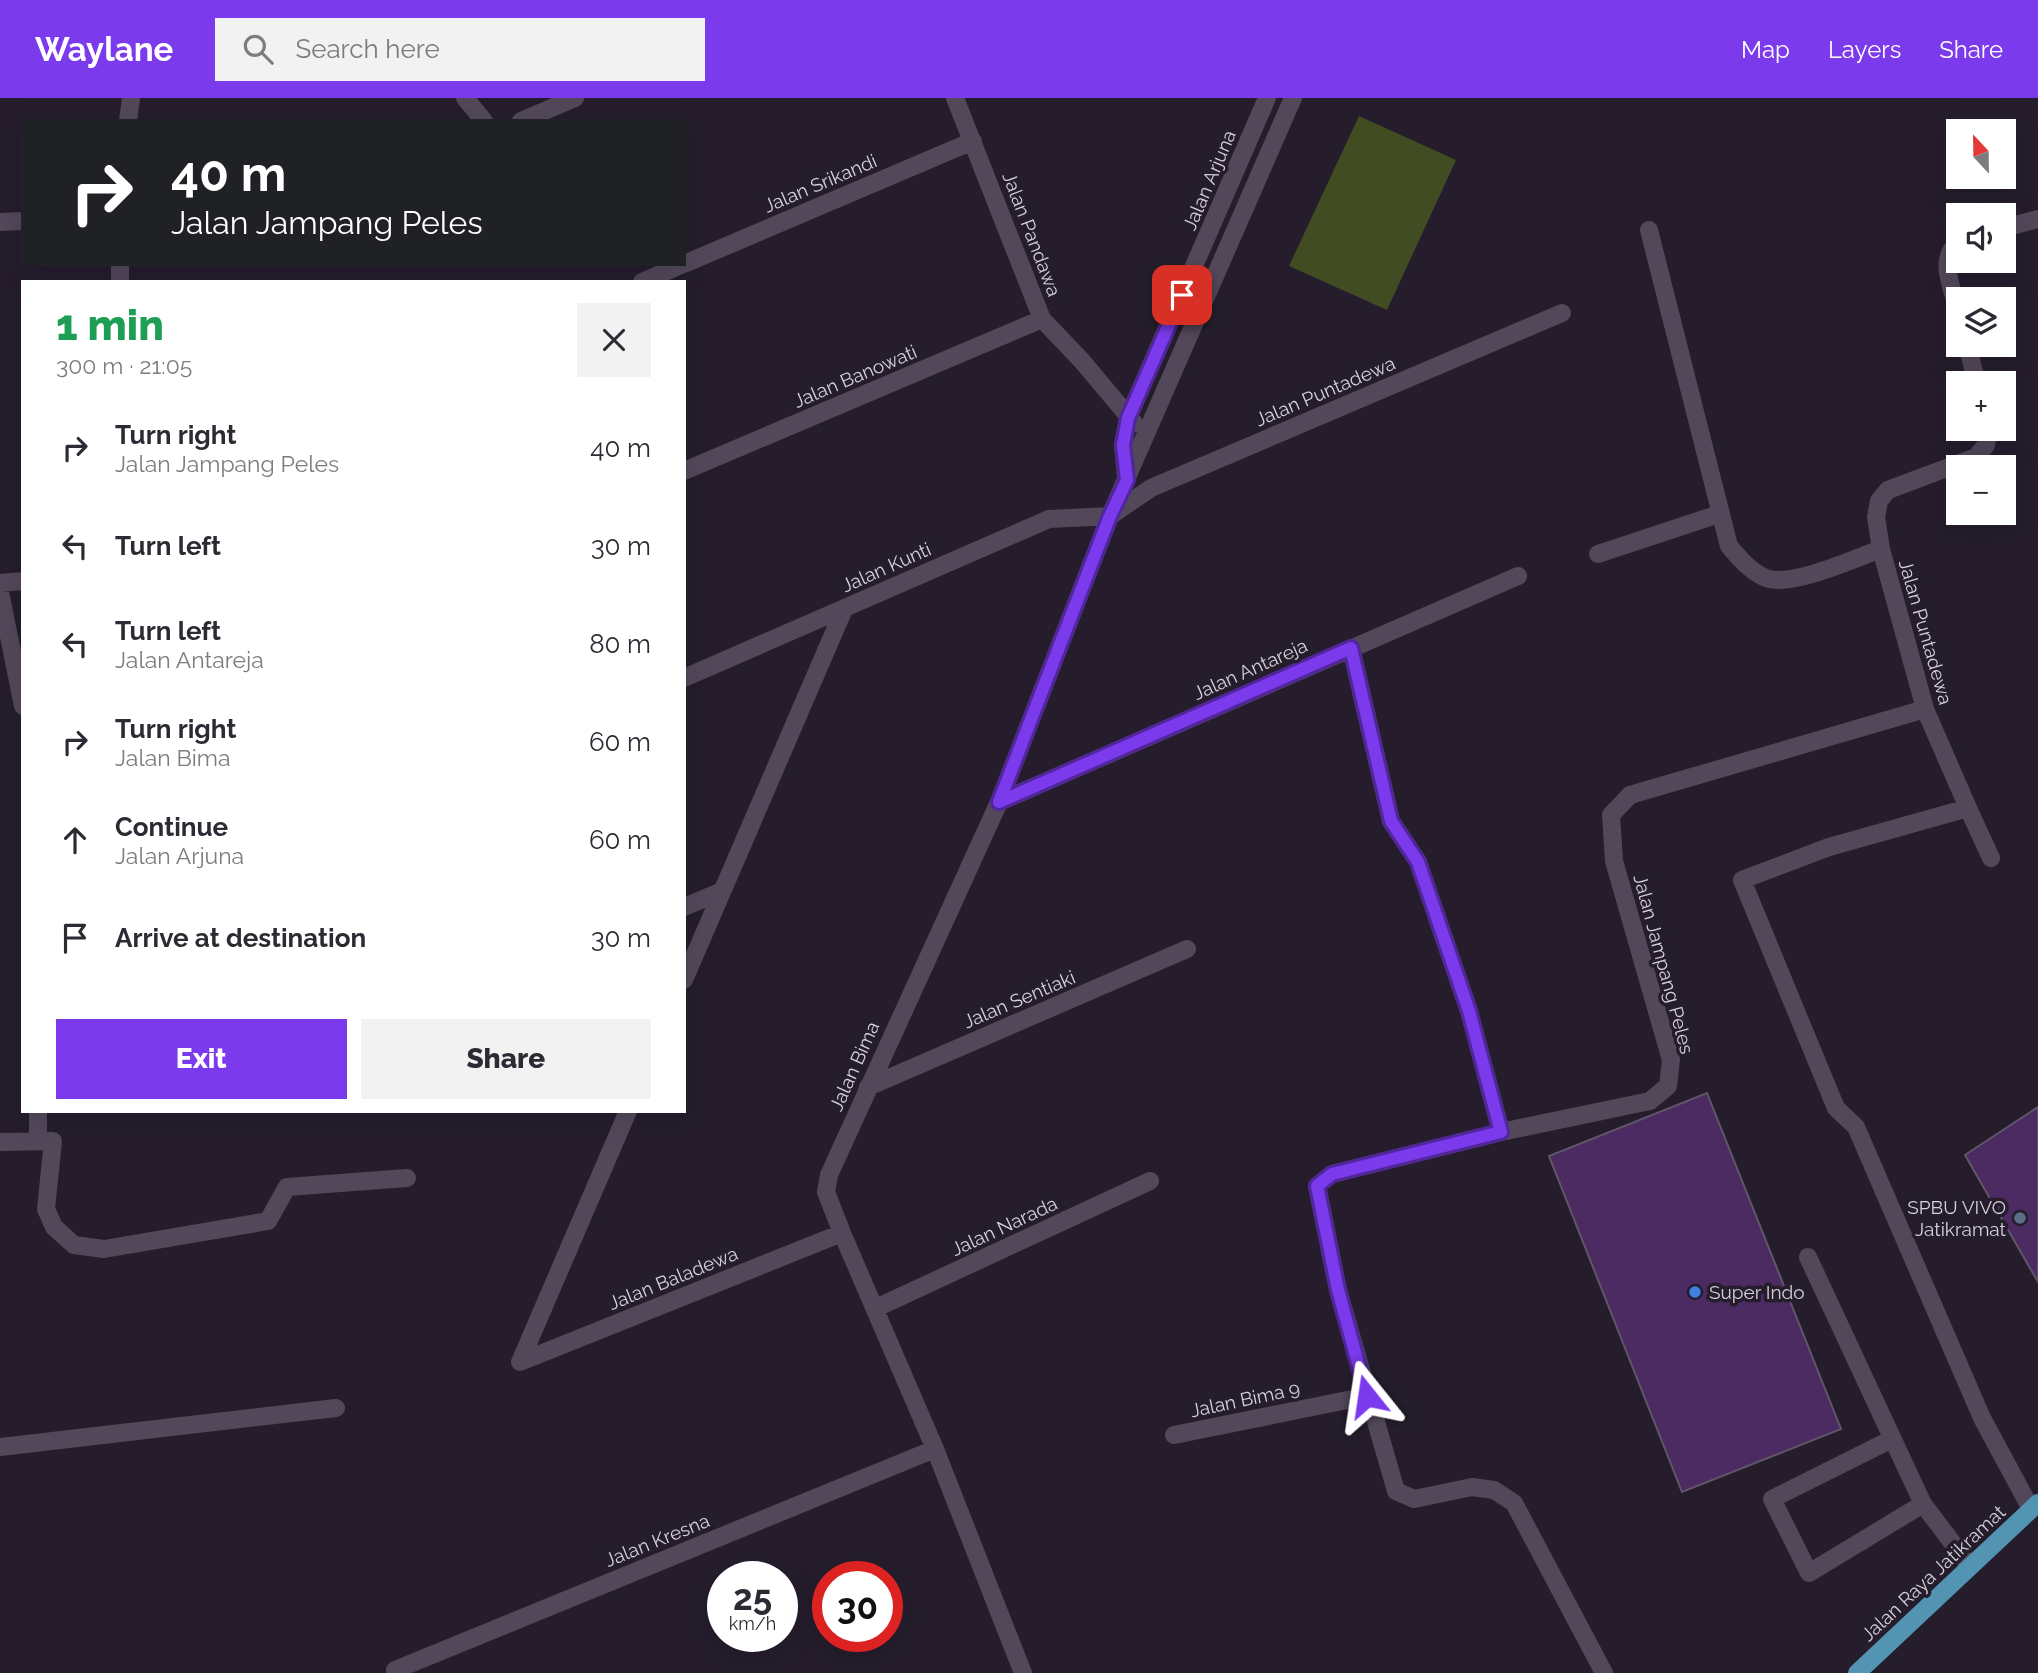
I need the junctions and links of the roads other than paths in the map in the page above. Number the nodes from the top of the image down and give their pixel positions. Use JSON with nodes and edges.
{"nodes":[{"id":1,"x":131,"y":98,"type":"edge"},
{"id":2,"x":465,"y":98,"type":"edge"},
{"id":3,"x":575,"y":98,"type":"edge"},
{"id":4,"x":955,"y":98,"type":"edge"},
{"id":5,"x":1267,"y":98,"type":"edge"},
{"id":6,"x":1293,"y":98,"type":"edge"},
{"id":7,"x":128,"y":119,"type":"edge"},
{"id":8,"x":482,"y":119,"type":"edge"},
{"id":9,"x":526,"y":119,"type":"edge"},
{"id":10,"x":973,"y":141,"type":"junction"},
{"id":11,"x":2038,"y":219,"type":"edge"},
{"id":12,"x":21,"y":221,"type":"edge"},
{"id":13,"x":0,"y":222,"type":"edge"},
{"id":14,"x":2016,"y":225,"type":"edge"},
{"id":15,"x":1649,"y":230,"type":"dead end"},
{"id":16,"x":686,"y":263,"type":"edge"},
{"id":17,"x":679,"y":266,"type":"edge"},
{"id":18,"x":647,"y":280,"type":"edge"},
{"id":19,"x":1562,"y":313,"type":"dead end"},
{"id":20,"x":1042,"y":319,"type":"junction"},
{"id":21,"x":1128,"y":418,"type":"junction"},
{"id":22,"x":1146,"y":435,"type":"junction"},
{"id":23,"x":1987,"y":441,"type":"edge"},
{"id":24,"x":686,"y":470,"type":"edge"},
{"id":25,"x":1127,"y":480,"type":"junction"},
{"id":26,"x":1719,"y":514,"type":"junction"},
{"id":27,"x":1110,"y":516,"type":"junction"},
{"id":28,"x":1881,"y":549,"type":"junction"},
{"id":29,"x":1598,"y":554,"type":"dead end"},
{"id":30,"x":1518,"y":576,"type":"dead end"},
{"id":31,"x":21,"y":581,"type":"edge"},
{"id":32,"x":0,"y":583,"type":"edge"},
{"id":33,"x":0,"y":592,"type":"edge"},
{"id":34,"x":844,"y":609,"type":"junction"},
{"id":35,"x":1351,"y":648,"type":"junction"},
{"id":36,"x":686,"y":677,"type":"edge"},
{"id":37,"x":21,"y":696,"type":"edge"},
{"id":38,"x":1925,"y":709,"type":"junction"},
{"id":39,"x":999,"y":802,"type":"junction"},
{"id":40,"x":1968,"y":808,"type":"junction"},
{"id":41,"x":1991,"y":858,"type":"dead end"},
{"id":42,"x":722,"y":891,"type":"junction"},
{"id":43,"x":686,"y":906,"type":"edge"},
{"id":44,"x":1187,"y":949,"type":"dead end"},
{"id":45,"x":686,"y":975,"type":"edge"},
{"id":46,"x":868,"y":1087,"type":"junction"},
{"id":47,"x":38,"y":1113,"type":"edge"},
{"id":48,"x":627,"y":1113,"type":"edge"},
{"id":49,"x":1501,"y":1132,"type":"junction"},
{"id":50,"x":0,"y":1142,"type":"edge"},
{"id":51,"x":38,"y":1142,"type":"junction"},
{"id":52,"x":407,"y":1178,"type":"dead end"},
{"id":53,"x":1150,"y":1181,"type":"dead end"},
{"id":54,"x":842,"y":1233,"type":"junction"},
{"id":55,"x":1808,"y":1257,"type":"dead end"},
{"id":56,"x":876,"y":1308,"type":"junction"},
{"id":57,"x":1367,"y":1396,"type":"junction"},
{"id":58,"x":336,"y":1408,"type":"dead end"},
{"id":59,"x":1174,"y":1435,"type":"dead end"},
{"id":60,"x":1892,"y":1440,"type":"junction"},
{"id":61,"x":0,"y":1447,"type":"edge"},
{"id":62,"x":935,"y":1449,"type":"junction"},
{"id":63,"x":1923,"y":1504,"type":"junction"},
{"id":64,"x":2035,"y":1506,"type":"edge"},
{"id":65,"x":1970,"y":1566,"type":"junction"},
{"id":66,"x":396,"y":1670,"type":"dead end"},
{"id":67,"x":1861,"y":1671,"type":"edge"},
{"id":68,"x":1023,"y":1673,"type":"edge"},
{"id":69,"x":1604,"y":1673,"type":"edge"}],
"edges":[{"from":1,"to":7,"type":"street"},
{"from":2,"to":8,"type":"street"},
{"from":3,"to":9,"type":"street"},
{"from":4,"to":10,"type":"street","name":"Jalan Pandawa"},
{"from":5,"to":21,"type":"street","name":"Jalan Arjuna"},
{"from":6,"to":22,"type":"street"},
{"from":10,"to":16,"type":"street","name":"Jalan Srikandi"},
{"from":10,"to":20,"type":"street","name":"Jalan Pandawa"},
{"from":11,"to":14,"type":"street"},
{"from":12,"to":13,"type":"street"},
{"from":15,"to":26,"type":"street","name":"Jalan Puntadewa"},
{"from":17,"to":18,"type":"street","name":"Jalan Srikandi"},
{"from":19,"to":27,"type":"street","name":"Jalan Puntadewa"},
{"from":20,"to":21,"type":"street","name":"Jalan Pandawa"},
{"from":20,"to":24,"type":"street","name":"Jalan Banowati"},
{"from":21,"to":22,"type":"street","name":"Jalan Pandawa"},
{"from":21,"to":25,"type":"street","name":"Jalan Arjuna"},
{"from":22,"to":25,"type":"street"},
{"from":23,"to":28,"type":"street"},
{"from":25,"to":27,"type":"street","name":"Jalan Bima"},
{"from":26,"to":28,"type":"street","name":"Jalan Puntadewa"},
{"from":26,"to":29,"type":"street"},
{"from":27,"to":34,"type":"street","name":"Jalan Kunti"},
{"from":27,"to":39,"type":"street","name":"Jalan Bima"},
{"from":28,"to":38,"type":"street","name":"Jalan Puntadewa"},
{"from":30,"to":35,"type":"street","name":"Jalan Antareja"},
{"from":31,"to":32,"type":"street"},
{"from":33,"to":37,"type":"street"},
{"from":34,"to":36,"type":"street","name":"Jalan Kunti"},
{"from":34,"to":42,"type":"street"},
{"from":35,"to":39,"type":"street","name":"Jalan Antareja"},
{"from":35,"to":49,"type":"street"},
{"from":38,"to":40,"type":"street","name":"Jalan Puntadewa"},
{"from":38,"to":49,"type":"street","name":"Jalan Jampang Peles"},
{"from":39,"to":46,"type":"street","name":"Jalan Bima"},
{"from":40,"to":41,"type":"street","name":"Jalan Puntadewa"},
{"from":40,"to":64,"type":"street"},
{"from":42,"to":43,"type":"street"},
{"from":42,"to":45,"type":"street"},
{"from":44,"to":46,"type":"street","name":"Jalan Sentiaki"},
{"from":46,"to":54,"type":"street","name":"Jalan Bima"},
{"from":47,"to":51,"type":"street"},
{"from":48,"to":54,"type":"street","name":"Jalan Baladewa"},
{"from":49,"to":57,"type":"street","name":"Jalan Jampang Peles"},
{"from":50,"to":51,"type":"street"},
{"from":51,"to":52,"type":"street"},
{"from":53,"to":56,"type":"street","name":"Jalan Narada"},
{"from":54,"to":56,"type":"street","name":"Jalan Bima"},
{"from":55,"to":60,"type":"street"},
{"from":56,"to":62,"type":"street","name":"Jalan Bima"},
{"from":57,"to":59,"type":"street","name":"Jalan Bima 9"},
{"from":57,"to":69,"type":"street","name":"Jalan Jampang Peles"},
{"from":58,"to":61,"type":"street"},
{"from":60,"to":63,"type":"street"},
{"from":60,"to":63,"type":"street"},
{"from":62,"to":66,"type":"street","name":"Jalan Kresna"},
{"from":62,"to":68,"type":"street","name":"Jalan Bima"},
{"from":63,"to":65,"type":"street"},
{"from":64,"to":65,"type":"main road","name":"Jalan Raya Jatikramat"},
{"from":65,"to":67,"type":"main road","name":"Jalan Raya Jatikramat"}]}
